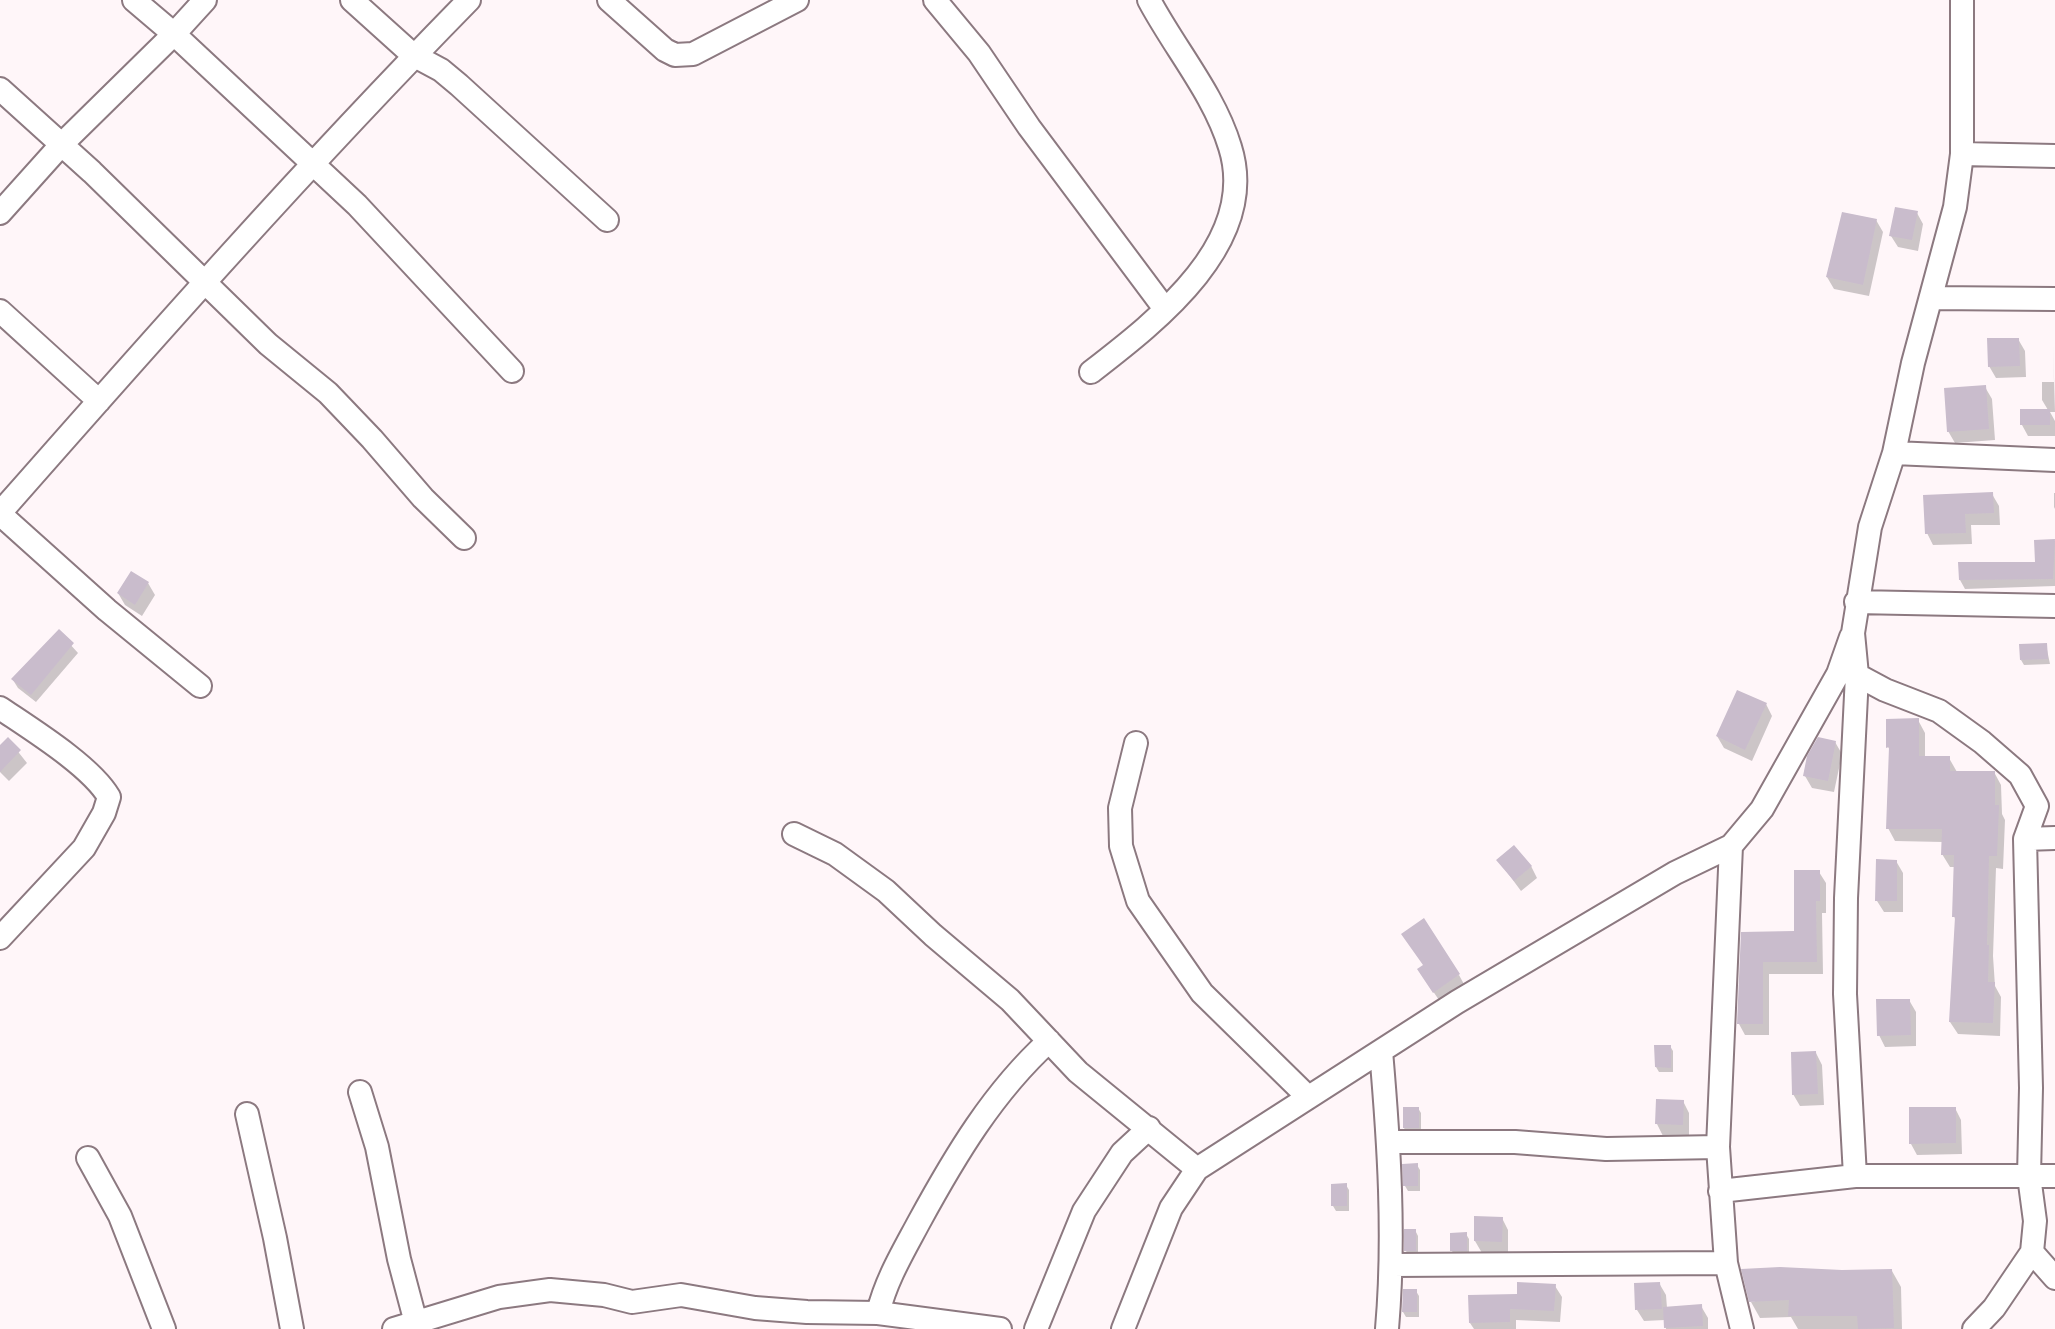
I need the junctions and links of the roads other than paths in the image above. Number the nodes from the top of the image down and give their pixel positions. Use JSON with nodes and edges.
{"nodes":[{"id":1,"x":134,"y":0,"type":"edge"},
{"id":2,"x":205,"y":0,"type":"edge"},
{"id":3,"x":352,"y":0,"type":"edge"},
{"id":4,"x":470,"y":0,"type":"edge"},
{"id":5,"x":609,"y":0,"type":"edge"},
{"id":6,"x":797,"y":0,"type":"edge"},
{"id":7,"x":935,"y":0,"type":"edge"},
{"id":8,"x":1149,"y":0,"type":"edge"},
{"id":9,"x":1962,"y":0,"type":"edge"},
{"id":10,"x":174,"y":34,"type":"junction"},
{"id":11,"x":413,"y":55,"type":"junction"},
{"id":12,"x":0,"y":88,"type":"edge"},
{"id":13,"x":61,"y":145,"type":"junction"},
{"id":14,"x":1962,"y":154,"type":"junction"},
{"id":15,"x":2055,"y":156,"type":"edge"},
{"id":16,"x":313,"y":166,"type":"junction"},
{"id":17,"x":0,"y":213,"type":"edge"},
{"id":18,"x":607,"y":220,"type":"dead end"},
{"id":19,"x":206,"y":281,"type":"junction"},
{"id":20,"x":1931,"y":298,"type":"junction"},
{"id":21,"x":2055,"y":298,"type":"edge"},
{"id":22,"x":1165,"y":309,"type":"junction"},
{"id":23,"x":0,"y":311,"type":"edge"},
{"id":24,"x":512,"y":370,"type":"dead end"},
{"id":25,"x":1091,"y":372,"type":"dead end"},
{"id":26,"x":99,"y":401,"type":"junction"},
{"id":27,"x":1894,"y":453,"type":"junction"},
{"id":28,"x":2055,"y":460,"type":"edge"},
{"id":29,"x":0,"y":514,"type":"edge"},
{"id":30,"x":464,"y":538,"type":"dead end"},
{"id":31,"x":1856,"y":602,"type":"junction"},
{"id":32,"x":2055,"y":606,"type":"edge"},
{"id":33,"x":1853,"y":633,"type":"junction"},
{"id":34,"x":1857,"y":675,"type":"junction"},
{"id":35,"x":200,"y":686,"type":"dead end"},
{"id":36,"x":0,"y":708,"type":"edge"},
{"id":37,"x":1136,"y":743,"type":"dead end"},
{"id":38,"x":794,"y":834,"type":"dead end"},
{"id":39,"x":2055,"y":838,"type":"edge"},
{"id":40,"x":2025,"y":839,"type":"junction"},
{"id":41,"x":1731,"y":846,"type":"junction"},
{"id":42,"x":0,"y":938,"type":"edge"},
{"id":43,"x":1049,"y":1041,"type":"junction"},
{"id":44,"x":1381,"y":1051,"type":"junction"},
{"id":45,"x":360,"y":1092,"type":"dead end"},
{"id":46,"x":1307,"y":1096,"type":"junction"},
{"id":47,"x":247,"y":1114,"type":"dead end"},
{"id":48,"x":1149,"y":1128,"type":"junction"},
{"id":49,"x":1389,"y":1142,"type":"junction"},
{"id":50,"x":1718,"y":1147,"type":"junction"},
{"id":51,"x":88,"y":1158,"type":"dead end"},
{"id":52,"x":1197,"y":1169,"type":"junction"},
{"id":53,"x":1855,"y":1176,"type":"junction"},
{"id":54,"x":2029,"y":1176,"type":"junction"},
{"id":55,"x":2055,"y":1176,"type":"edge"},
{"id":56,"x":1720,"y":1191,"type":"junction"},
{"id":57,"x":2032,"y":1252,"type":"junction"},
{"id":58,"x":1726,"y":1263,"type":"junction"},
{"id":59,"x":1391,"y":1265,"type":"junction"},
{"id":60,"x":2055,"y":1278,"type":"edge"},
{"id":61,"x":878,"y":1313,"type":"junction"},
{"id":62,"x":416,"y":1323,"type":"junction"},
{"id":63,"x":164,"y":1329,"type":"edge"},
{"id":64,"x":292,"y":1329,"type":"edge"},
{"id":65,"x":394,"y":1329,"type":"edge"},
{"id":66,"x":1000,"y":1329,"type":"edge"},
{"id":67,"x":1036,"y":1329,"type":"edge"},
{"id":68,"x":1124,"y":1329,"type":"edge"},
{"id":69,"x":1387,"y":1329,"type":"edge"},
{"id":70,"x":1742,"y":1329,"type":"edge"},
{"id":71,"x":1974,"y":1329,"type":"edge"}],
"edges":[{"from":1,"to":10,"type":"street"},
{"from":2,"to":10,"type":"street"},
{"from":3,"to":11,"type":"street"},
{"from":4,"to":11,"type":"street"},
{"from":5,"to":6,"type":"street"},
{"from":7,"to":22,"type":"street"},
{"from":8,"to":22,"type":"street"},
{"from":9,"to":14,"type":"street"},
{"from":10,"to":13,"type":"street"},
{"from":10,"to":16,"type":"street"},
{"from":11,"to":16,"type":"street"},
{"from":11,"to":18,"type":"street"},
{"from":12,"to":13,"type":"street"},
{"from":13,"to":17,"type":"street"},
{"from":13,"to":19,"type":"street"},
{"from":14,"to":15,"type":"street"},
{"from":14,"to":20,"type":"street"},
{"from":16,"to":19,"type":"street"},
{"from":16,"to":24,"type":"street"},
{"from":19,"to":26,"type":"street"},
{"from":19,"to":30,"type":"street"},
{"from":20,"to":21,"type":"street"},
{"from":20,"to":27,"type":"street"},
{"from":22,"to":25,"type":"street"},
{"from":23,"to":26,"type":"street"},
{"from":26,"to":29,"type":"street"},
{"from":27,"to":28,"type":"street"},
{"from":27,"to":31,"type":"street"},
{"from":29,"to":35,"type":"street"},
{"from":31,"to":32,"type":"street"},
{"from":31,"to":33,"type":"street"},
{"from":33,"to":34,"type":"street"},
{"from":33,"to":41,"type":"street"},
{"from":34,"to":40,"type":"street"},
{"from":34,"to":53,"type":"street"},
{"from":36,"to":42,"type":"street"},
{"from":37,"to":46,"type":"street"},
{"from":38,"to":43,"type":"street"},
{"from":39,"to":40,"type":"street"},
{"from":40,"to":54,"type":"street"},
{"from":41,"to":44,"type":"street"},
{"from":41,"to":50,"type":"street"},
{"from":43,"to":48,"type":"street"},
{"from":43,"to":61,"type":"street"},
{"from":44,"to":46,"type":"street"},
{"from":44,"to":49,"type":"street"},
{"from":45,"to":62,"type":"street"},
{"from":46,"to":52,"type":"street"},
{"from":47,"to":64,"type":"street"},
{"from":48,"to":52,"type":"street"},
{"from":48,"to":67,"type":"street"},
{"from":49,"to":50,"type":"street"},
{"from":49,"to":59,"type":"street"},
{"from":50,"to":56,"type":"street"},
{"from":51,"to":63,"type":"street"},
{"from":52,"to":68,"type":"street"},
{"from":53,"to":54,"type":"street"},
{"from":53,"to":56,"type":"street"},
{"from":54,"to":55,"type":"street"},
{"from":54,"to":57,"type":"street"},
{"from":56,"to":58,"type":"street"},
{"from":57,"to":60,"type":"street"},
{"from":57,"to":71,"type":"street"},
{"from":58,"to":59,"type":"street"},
{"from":58,"to":70,"type":"street"},
{"from":59,"to":69,"type":"street"},
{"from":61,"to":62,"type":"street"},
{"from":61,"to":66,"type":"street"},
{"from":62,"to":65,"type":"street"}]}
